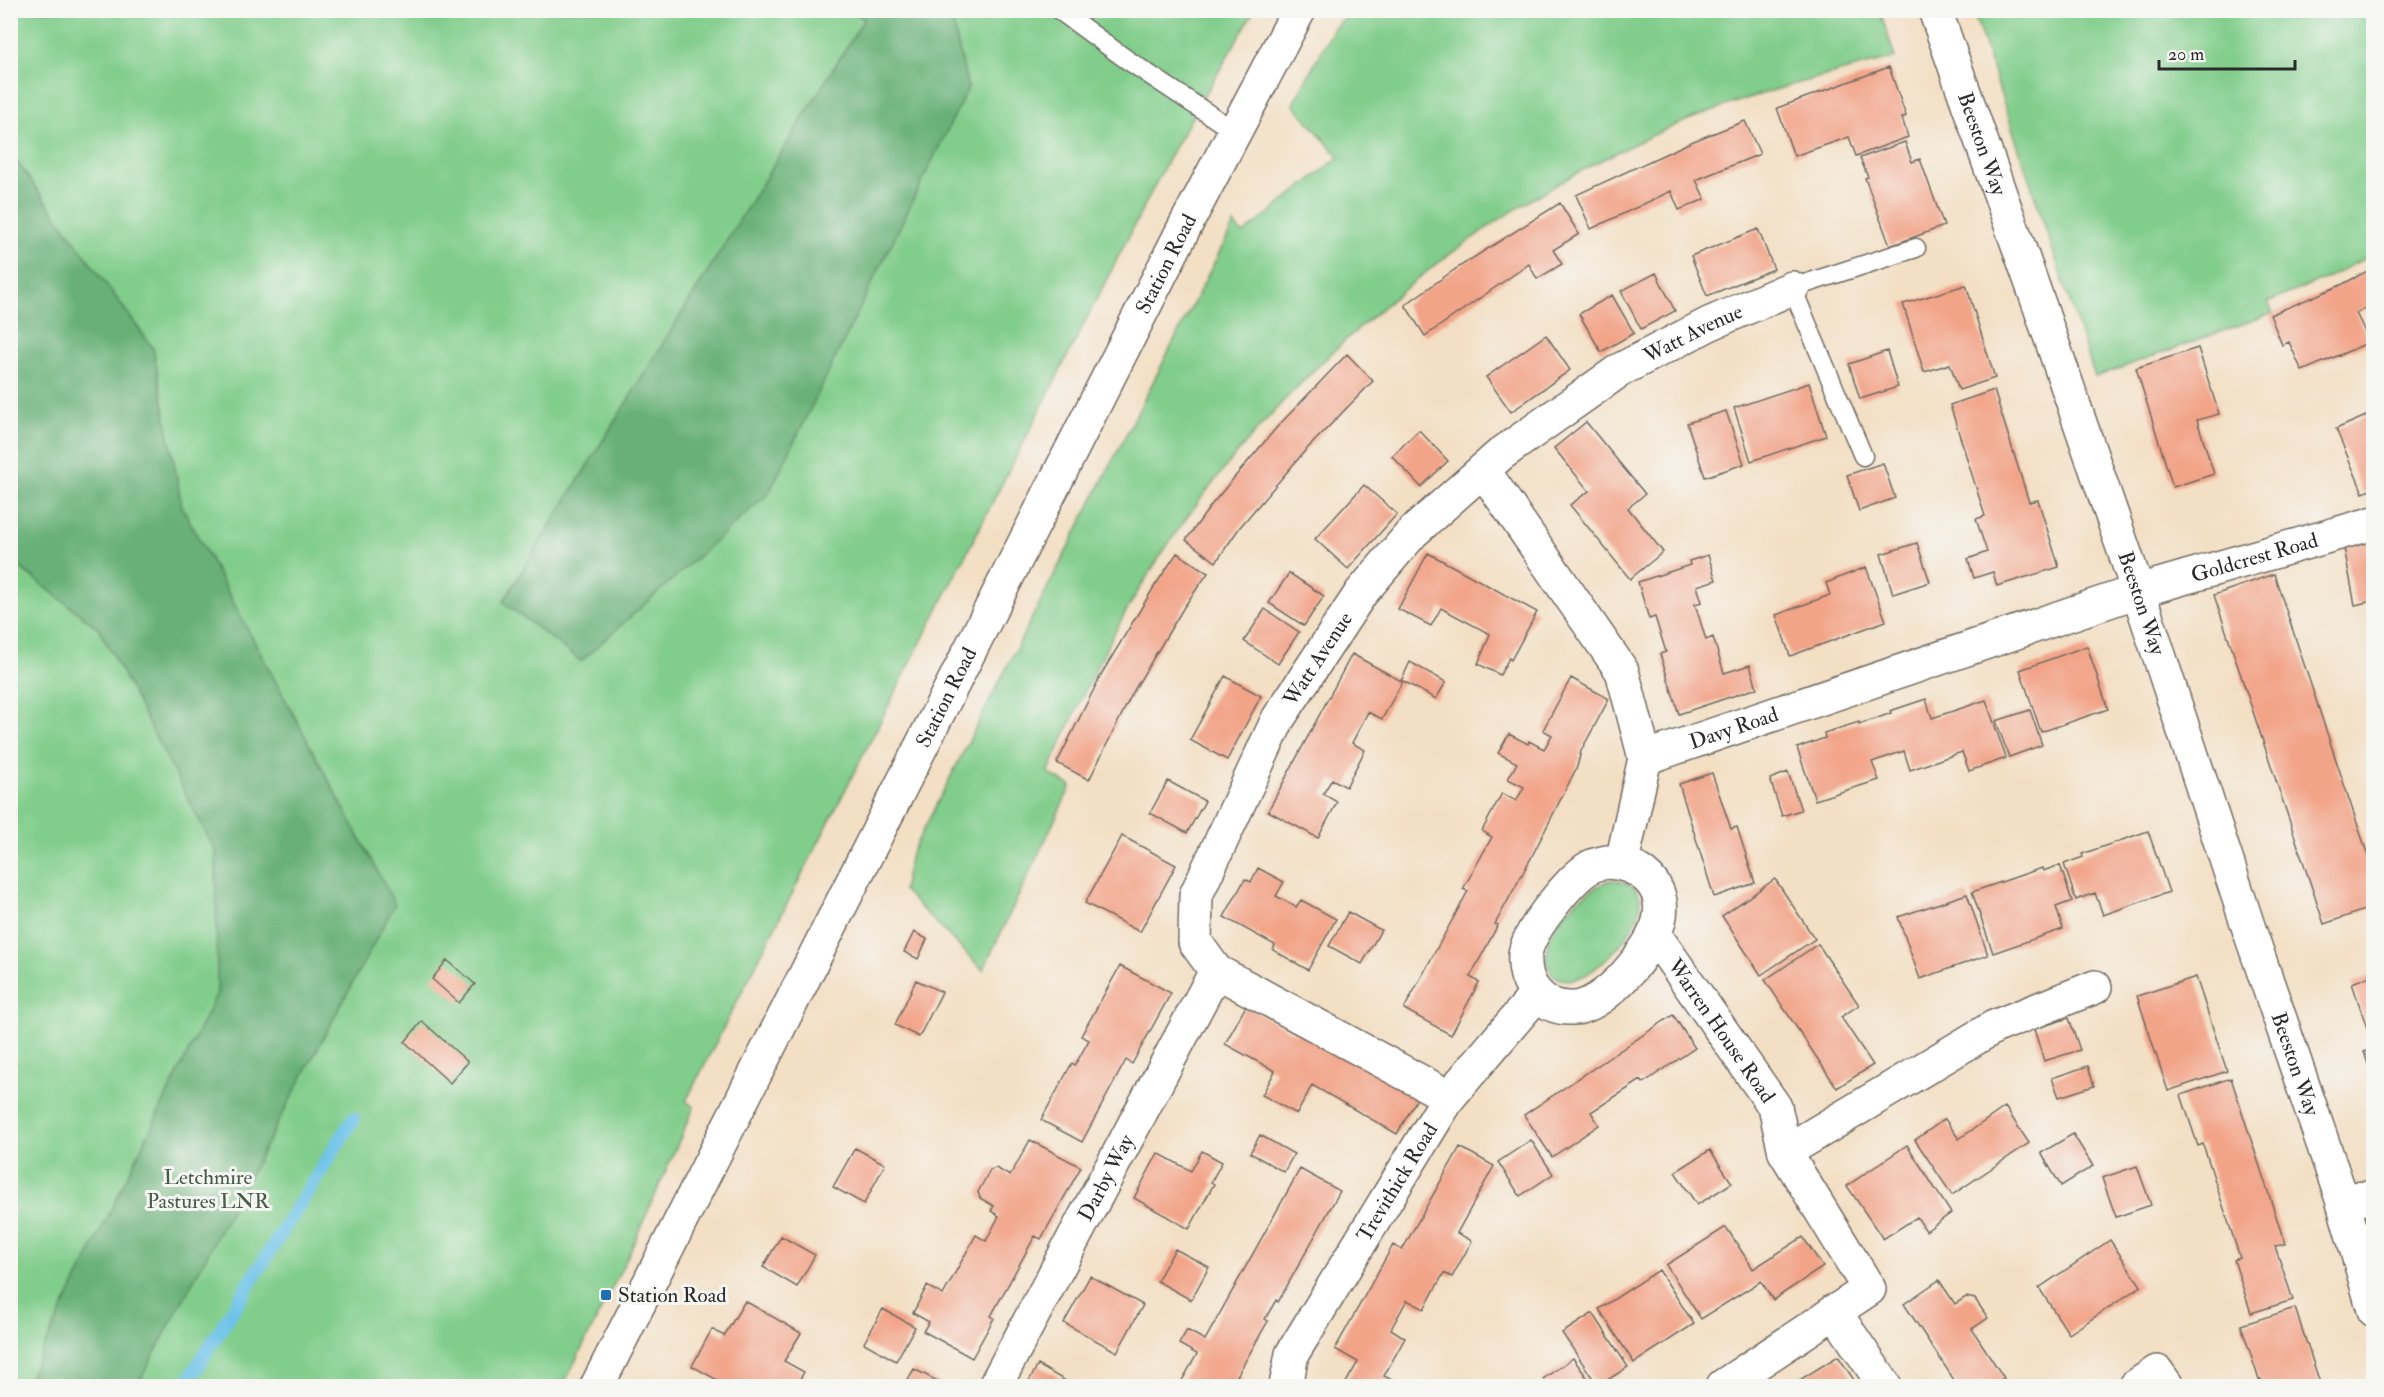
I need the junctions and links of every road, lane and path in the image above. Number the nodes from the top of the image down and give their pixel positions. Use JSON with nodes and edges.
{"nodes":[{"id":1,"x":1059,"y":10,"type":"edge"},
{"id":2,"x":1299,"y":10,"type":"edge"},
{"id":3,"x":1935,"y":10,"type":"edge"},
{"id":4,"x":1234,"y":131,"type":"junction"},
{"id":5,"x":1916,"y":249,"type":"dead end"},
{"id":6,"x":1792,"y":288,"type":"junction"},
{"id":7,"x":1863,"y":456,"type":"dead end"},
{"id":8,"x":1482,"y":470,"type":"junction"},
{"id":9,"x":2373,"y":523,"type":"edge"},
{"id":10,"x":2138,"y":591,"type":"junction"},
{"id":11,"x":1645,"y":758,"type":"junction"},
{"id":12,"x":1622,"y":862,"type":"junction"},
{"id":13,"x":1654,"y":934,"type":"junction"},
{"id":14,"x":1216,"y":970,"type":"junction"},
{"id":15,"x":2095,"y":987,"type":"dead end"},
{"id":16,"x":1537,"y":994,"type":"junction"},
{"id":17,"x":1449,"y":1097,"type":"junction"},
{"id":18,"x":1785,"y":1152,"type":"junction"},
{"id":19,"x":2373,"y":1198,"type":"edge"},
{"id":20,"x":2342,"y":1199,"type":"junction"},
{"id":21,"x":2373,"y":1310,"type":"edge"},
{"id":22,"x":1834,"y":1311,"type":"junction"},
{"id":23,"x":597,"y":1386,"type":"edge"},
{"id":24,"x":995,"y":1386,"type":"edge"},
{"id":25,"x":1286,"y":1386,"type":"edge"},
{"id":26,"x":1723,"y":1386,"type":"edge"},
{"id":27,"x":1886,"y":1386,"type":"edge"},
{"id":28,"x":2136,"y":1386,"type":"edge"},
{"id":29,"x":2167,"y":1386,"type":"edge"}],
"edges":[{"from":1,"to":4,"type":"lane"},
{"from":2,"to":4,"type":"street","name":"Station Road"},
{"from":3,"to":10,"type":"street","name":"Beeston Way"},
{"from":4,"to":23,"type":"street","name":"Station Road"},
{"from":5,"to":6,"type":"lane"},
{"from":6,"to":7,"type":"lane"},
{"from":6,"to":8,"type":"street","name":"Watt Avenue"},
{"from":8,"to":11,"type":"street"},
{"from":8,"to":14,"type":"street","name":"Watt Avenue"},
{"from":9,"to":10,"type":"street","name":"Goldcrest Road"},
{"from":10,"to":11,"type":"street","name":"Davy Road"},
{"from":10,"to":20,"type":"street","name":"Beeston Way"},
{"from":11,"to":12,"type":"street"},
{"from":12,"to":13,"type":"street"},
{"from":12,"to":16,"type":"street"},
{"from":13,"to":16,"type":"street"},
{"from":13,"to":18,"type":"street","name":"Warren House Road"},
{"from":14,"to":17,"type":"street","name":"Watt Avenue"},
{"from":14,"to":24,"type":"street","name":"Darby Way"},
{"from":15,"to":18,"type":"street"},
{"from":16,"to":17,"type":"street","name":"Trevithick Road"},
{"from":17,"to":25,"type":"street","name":"Trevithick Road"},
{"from":18,"to":22,"type":"street","name":"Warren House Road"},
{"from":19,"to":20,"type":"street"},
{"from":20,"to":21,"type":"street","name":"Beeston Way"},
{"from":22,"to":26,"type":"street"},
{"from":22,"to":27,"type":"street"},
{"from":28,"to":29,"type":"street"}]}
